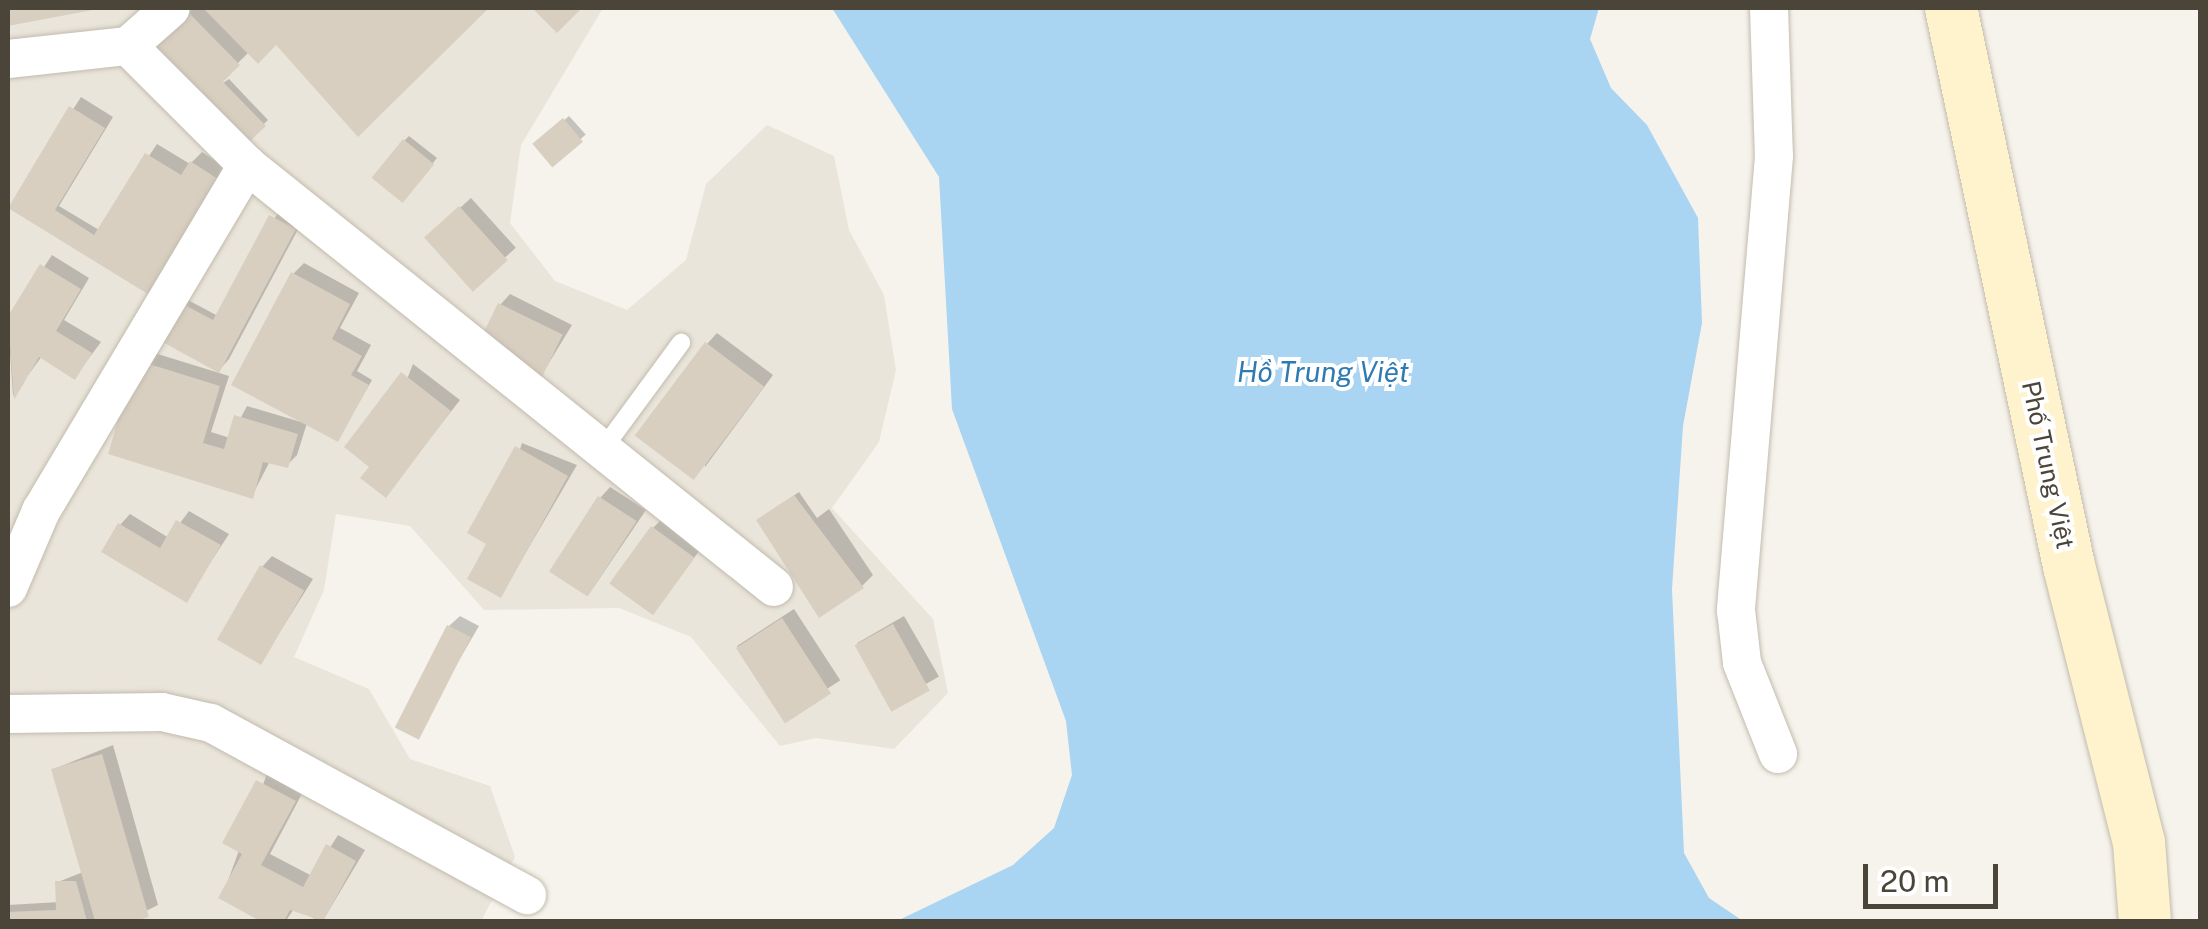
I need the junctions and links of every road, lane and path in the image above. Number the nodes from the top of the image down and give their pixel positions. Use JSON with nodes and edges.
{"nodes":[{"id":1,"x":1770,"y":8,"type":"edge"},
{"id":2,"x":1951,"y":8,"type":"edge"},
{"id":3,"x":167,"y":9,"type":"edge"},
{"id":4,"x":128,"y":46,"type":"junction"},
{"id":5,"x":8,"y":59,"type":"edge"},
{"id":6,"x":247,"y":165,"type":"junction"},
{"id":7,"x":681,"y":343,"type":"dead end"},
{"id":8,"x":603,"y":449,"type":"junction"},
{"id":9,"x":774,"y":587,"type":"dead end"},
{"id":10,"x":8,"y":588,"type":"edge"},
{"id":11,"x":8,"y":714,"type":"edge"},
{"id":12,"x":1778,"y":754,"type":"dead end"},
{"id":13,"x":527,"y":895,"type":"dead end"},
{"id":14,"x":2145,"y":922,"type":"edge"}],
"edges":[{"from":1,"to":12,"type":"street"},
{"from":2,"to":14,"type":"street","name":"Phố Trung Việt"},
{"from":3,"to":4,"type":"street"},
{"from":4,"to":5,"type":"street"},
{"from":4,"to":6,"type":"street"},
{"from":6,"to":8,"type":"street"},
{"from":6,"to":10,"type":"street"},
{"from":7,"to":8,"type":"lane"},
{"from":8,"to":9,"type":"street"},
{"from":11,"to":13,"type":"street"}]}
